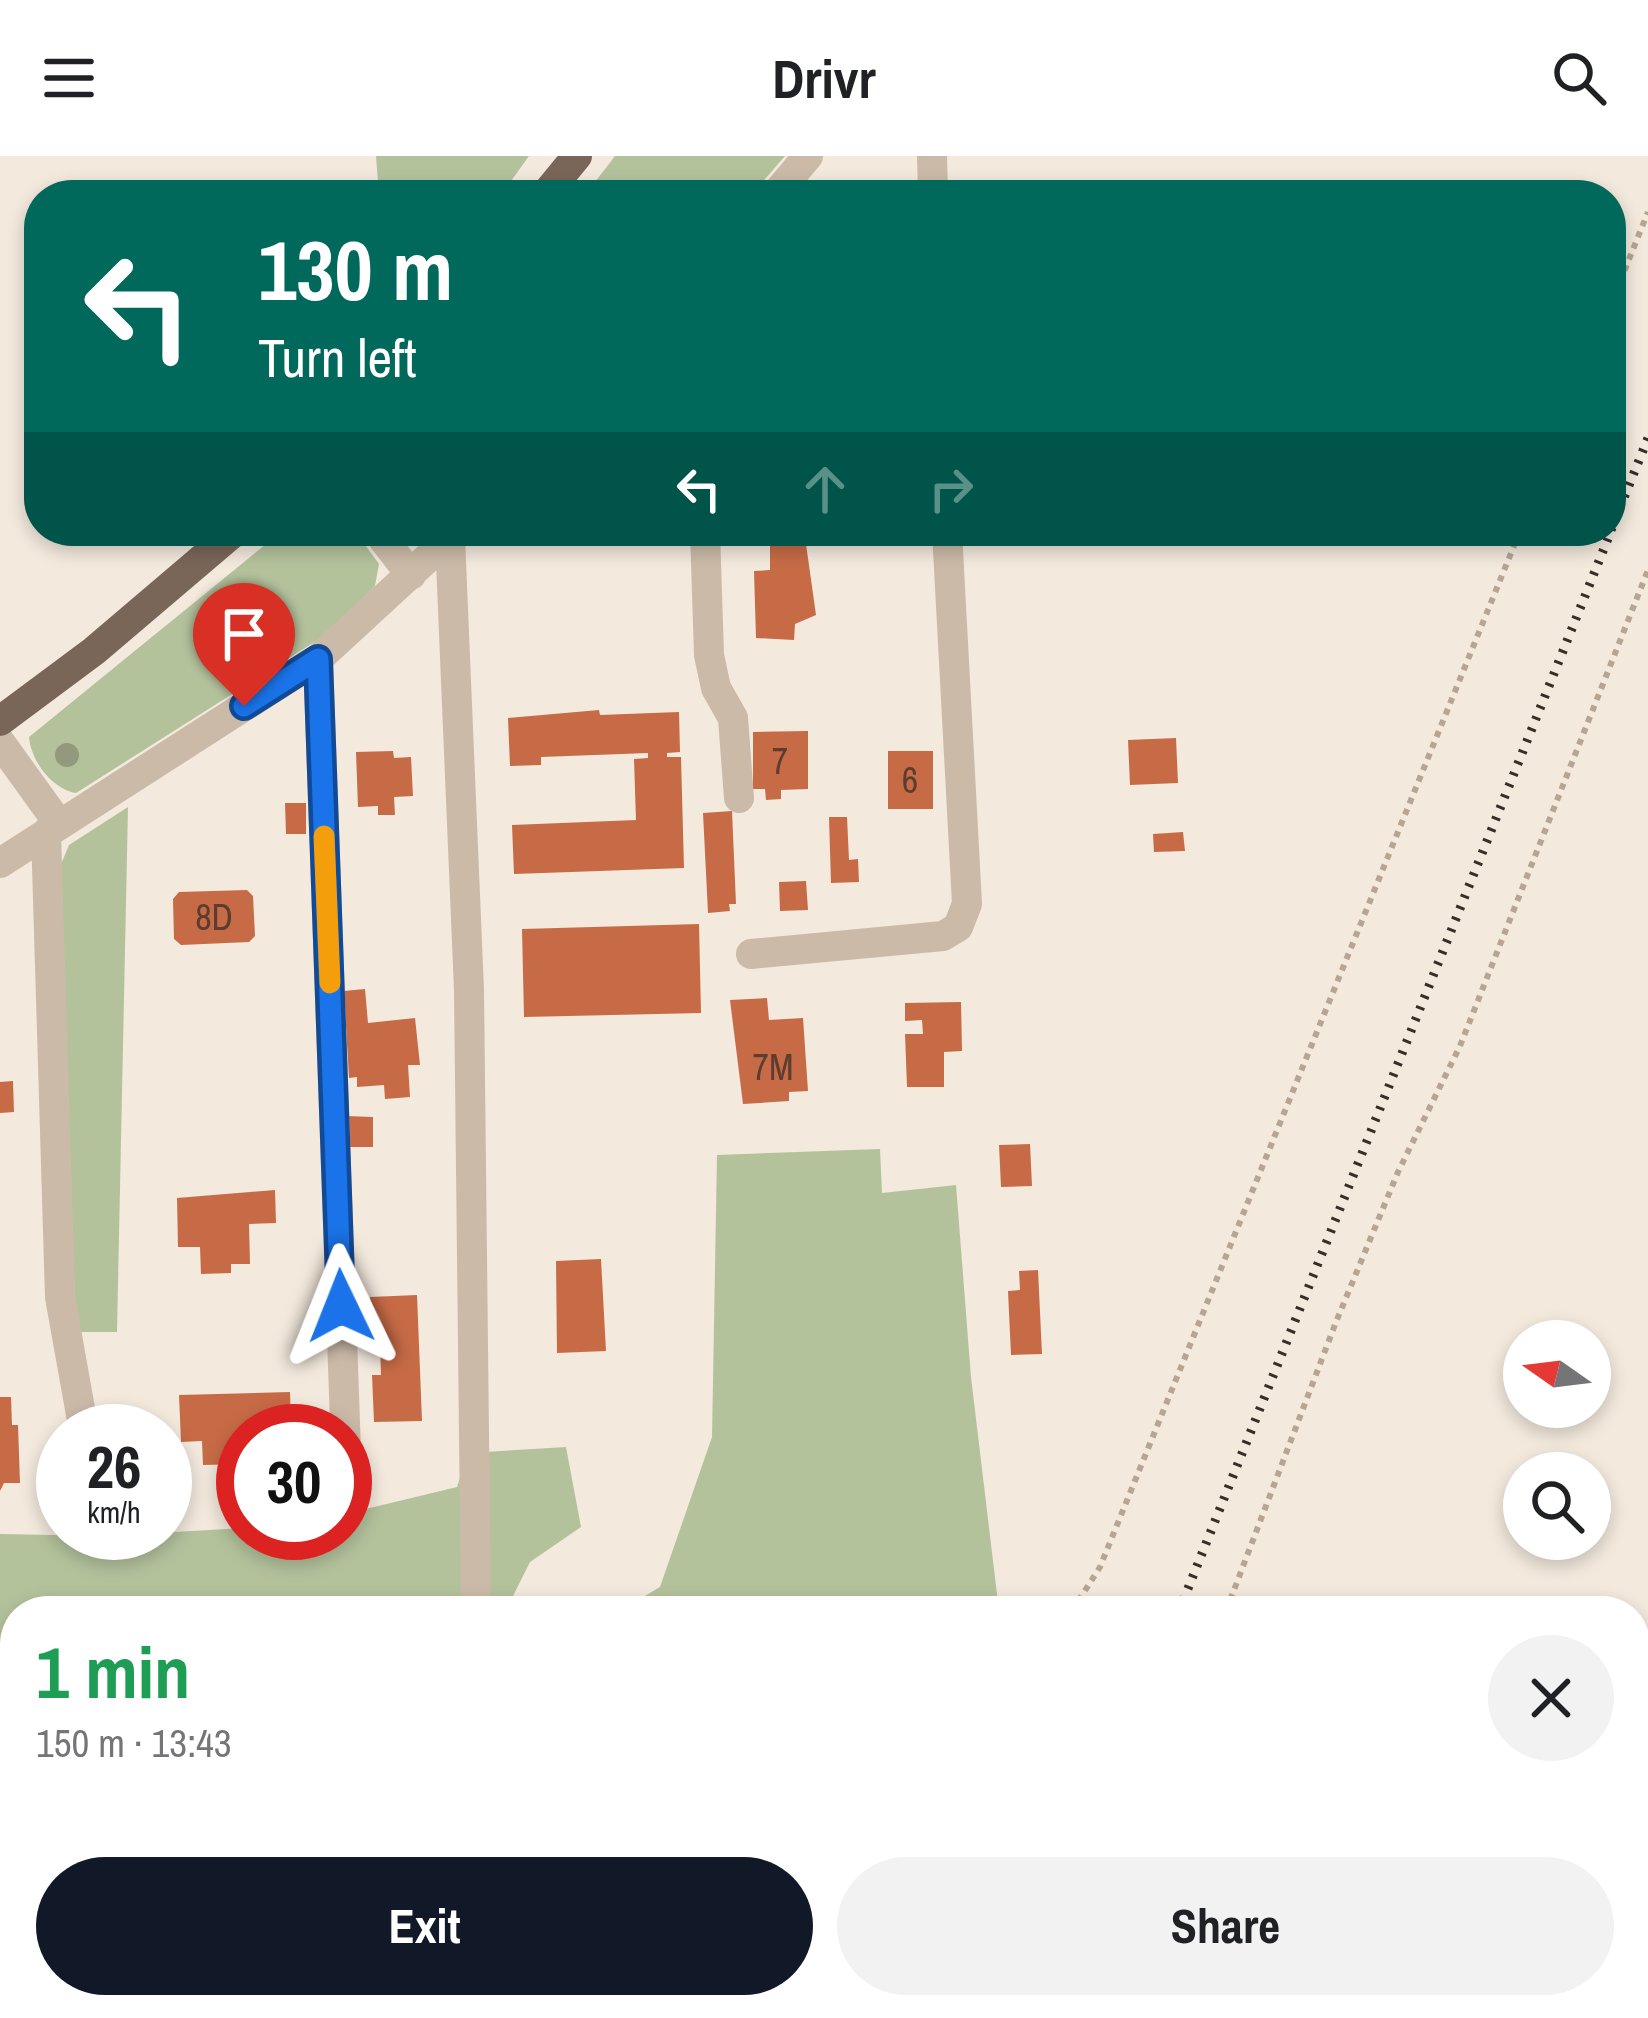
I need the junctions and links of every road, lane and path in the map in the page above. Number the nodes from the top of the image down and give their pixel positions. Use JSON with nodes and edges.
{"nodes":[{"id":1,"x":577,"y":156,"type":"edge"},
{"id":2,"x":808,"y":156,"type":"edge"},
{"id":3,"x":557,"y":180,"type":"edge"},
{"id":4,"x":788,"y":180,"type":"edge"},
{"id":5,"x":1648,"y":212,"type":"edge"},
{"id":6,"x":1626,"y":267,"type":"edge"},
{"id":7,"x":218,"y":546,"type":"edge"},
{"id":8,"x":389,"y":546,"type":"edge"},
{"id":9,"x":441,"y":546,"type":"edge"},
{"id":10,"x":454,"y":546,"type":"edge"},
{"id":11,"x":705,"y":546,"type":"edge"},
{"id":12,"x":948,"y":546,"type":"edge"},
{"id":13,"x":1514,"y":546,"type":"edge"},
{"id":14,"x":1648,"y":570,"type":"edge"},
{"id":15,"x":411,"y":574,"type":"junction"},
{"id":16,"x":318,"y":659,"type":"junction"},
{"id":17,"x":0,"y":721,"type":"edge"},
{"id":18,"x":0,"y":742,"type":"edge"},
{"id":19,"x":739,"y":798,"type":"dead end"},
{"id":20,"x":53,"y":828,"type":"junction"},
{"id":21,"x":0,"y":863,"type":"edge"},
{"id":22,"x":751,"y":954,"type":"dead end"},
{"id":23,"x":79,"y":1404,"type":"edge"},
{"id":24,"x":344,"y":1404,"type":"edge"},
{"id":25,"x":476,"y":1596,"type":"edge"},
{"id":26,"x":1082,"y":1596,"type":"edge"},
{"id":27,"x":1232,"y":1596,"type":"edge"}],
"edges":[{"from":1,"to":3,"type":"main road"},
{"from":2,"to":4,"type":"street"},
{"from":5,"to":6,"type":"path"},
{"from":7,"to":17,"type":"main road"},
{"from":8,"to":15,"type":"street"},
{"from":9,"to":15,"type":"street"},
{"from":10,"to":25,"type":"street"},
{"from":11,"to":19,"type":"street"},
{"from":12,"to":22,"type":"street"},
{"from":13,"to":26,"type":"path"},
{"from":14,"to":27,"type":"path"},
{"from":15,"to":16,"type":"street"},
{"from":16,"to":20,"type":"street"},
{"from":16,"to":24,"type":"street"},
{"from":18,"to":20,"type":"street"},
{"from":20,"to":21,"type":"street"},
{"from":20,"to":23,"type":"street"}]}
